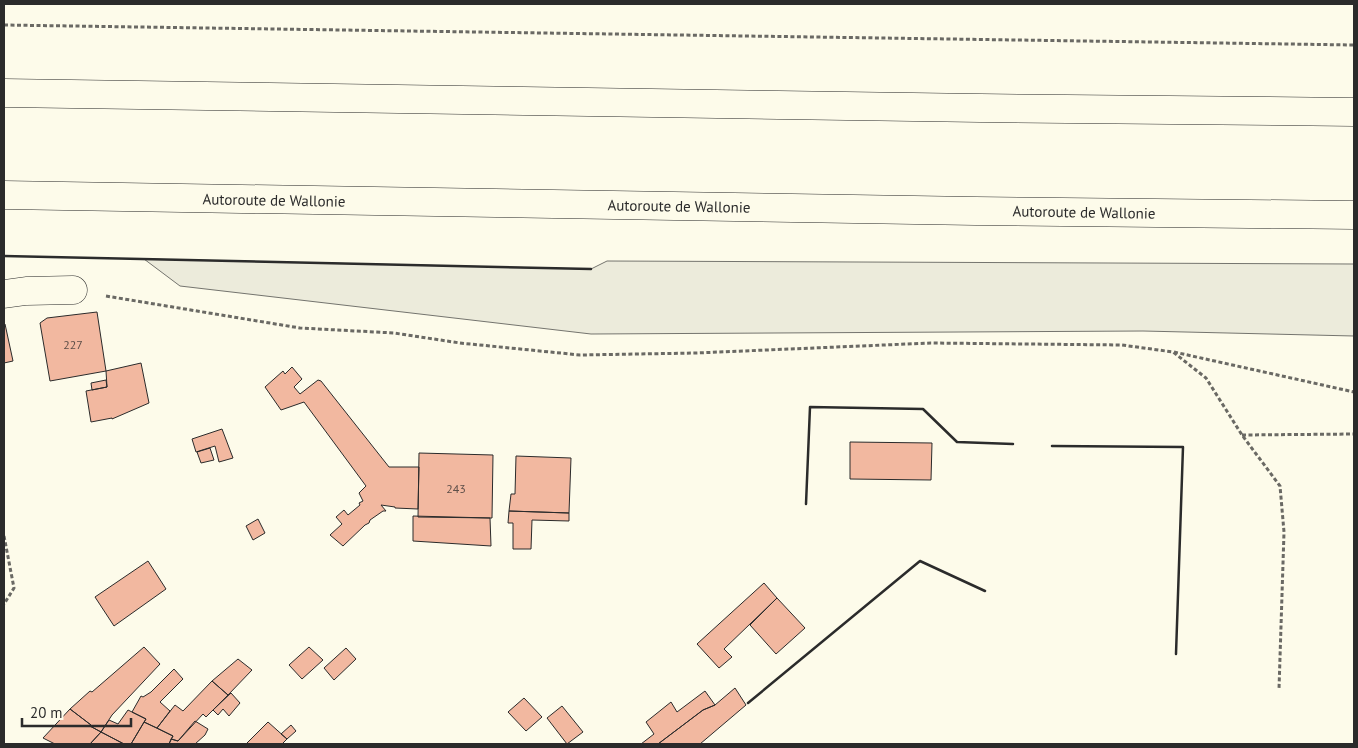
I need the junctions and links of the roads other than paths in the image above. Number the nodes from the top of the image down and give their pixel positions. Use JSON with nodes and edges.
{"nodes":[{"id":1,"x":4,"y":93,"type":"edge"},
{"id":2,"x":1354,"y":112,"type":"edge"},
{"id":3,"x":4,"y":196,"type":"edge"},
{"id":4,"x":1354,"y":215,"type":"edge"},
{"id":5,"x":73,"y":290,"type":"road end"},
{"id":6,"x":4,"y":294,"type":"edge"}],
"edges":[{"from":1,"to":2,"type":"main road"},
{"from":3,"to":4,"type":"main road","name":"Autoroute de Wallonie"},
{"from":5,"to":6,"type":"main road"}]}
